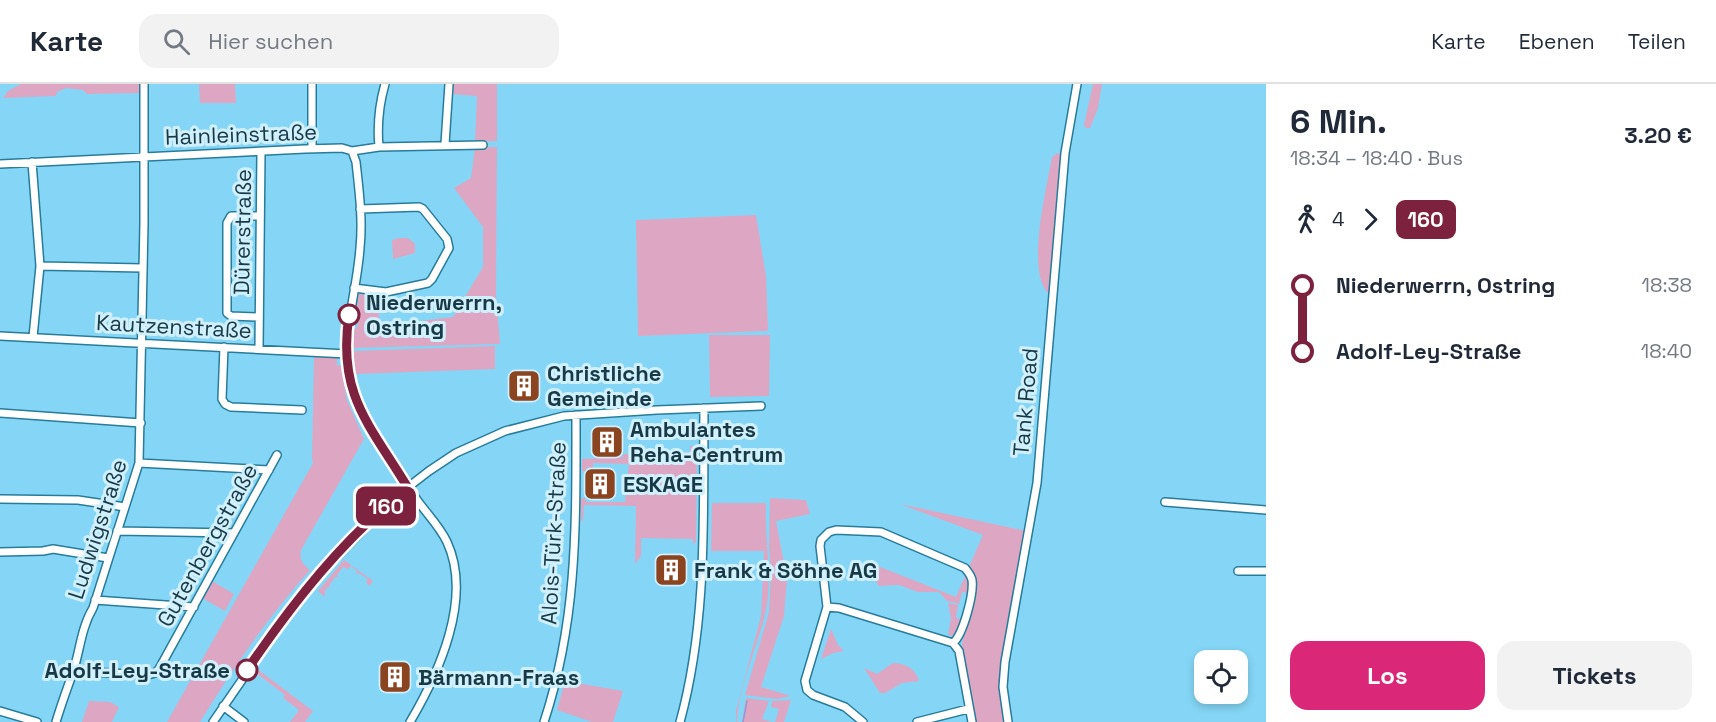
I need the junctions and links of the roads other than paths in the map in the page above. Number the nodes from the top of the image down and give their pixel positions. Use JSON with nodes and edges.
{"nodes":[{"id":1,"x":144,"y":84,"type":"edge"},
{"id":2,"x":312,"y":84,"type":"edge"},
{"id":3,"x":385,"y":84,"type":"edge"},
{"id":4,"x":449,"y":84,"type":"edge"},
{"id":5,"x":1077,"y":84,"type":"edge"},
{"id":6,"x":445,"y":144,"type":"junction"},
{"id":7,"x":483,"y":145,"type":"dead end"},
{"id":8,"x":379,"y":147,"type":"junction"},
{"id":9,"x":312,"y":149,"type":"junction"},
{"id":10,"x":261,"y":152,"type":"junction"},
{"id":11,"x":352,"y":152,"type":"junction"},
{"id":12,"x":143,"y":156,"type":"junction"},
{"id":13,"x":32,"y":162,"type":"junction"},
{"id":14,"x":0,"y":164,"type":"edge"},
{"id":15,"x":360,"y":209,"type":"junction"},
{"id":16,"x":260,"y":216,"type":"junction"},
{"id":17,"x":40,"y":266,"type":"junction"},
{"id":18,"x":143,"y":268,"type":"junction"},
{"id":19,"x":354,"y":288,"type":"junction"},
{"id":20,"x":259,"y":317,"type":"junction"},
{"id":21,"x":0,"y":336,"type":"edge"},
{"id":22,"x":33,"y":337,"type":"junction"},
{"id":23,"x":142,"y":342,"type":"junction"},
{"id":24,"x":224,"y":347,"type":"junction"},
{"id":25,"x":259,"y":349,"type":"junction"},
{"id":26,"x":347,"y":354,"type":"junction"},
{"id":27,"x":761,"y":406,"type":"dead end"},
{"id":28,"x":704,"y":408,"type":"junction"},
{"id":29,"x":302,"y":410,"type":"dead end"},
{"id":30,"x":0,"y":413,"type":"edge"},
{"id":31,"x":576,"y":415,"type":"junction"},
{"id":32,"x":141,"y":423,"type":"junction"},
{"id":33,"x":277,"y":455,"type":"dead end"},
{"id":34,"x":139,"y":463,"type":"junction"},
{"id":35,"x":269,"y":470,"type":"junction"},
{"id":36,"x":408,"y":488,"type":"junction"},
{"id":37,"x":0,"y":499,"type":"edge"},
{"id":38,"x":1166,"y":502,"type":"dead end"},
{"id":39,"x":126,"y":507,"type":"junction"},
{"id":40,"x":1266,"y":510,"type":"edge"},
{"id":41,"x":117,"y":531,"type":"junction"},
{"id":42,"x":234,"y":533,"type":"junction"},
{"id":43,"x":0,"y":552,"type":"edge"},
{"id":44,"x":108,"y":558,"type":"junction"},
{"id":45,"x":1238,"y":571,"type":"dead end"},
{"id":46,"x":1266,"y":571,"type":"edge"},
{"id":47,"x":95,"y":600,"type":"junction"},
{"id":48,"x":194,"y":607,"type":"junction"},
{"id":49,"x":827,"y":607,"type":"junction"},
{"id":50,"x":951,"y":642,"type":"junction"},
{"id":51,"x":73,"y":671,"type":"junction"},
{"id":52,"x":222,"y":706,"type":"junction"},
{"id":53,"x":968,"y":709,"type":"junction"},
{"id":54,"x":0,"y":711,"type":"edge"},
{"id":55,"x":18,"y":719,"type":"edge"},
{"id":56,"x":37,"y":722,"type":"edge"},
{"id":57,"x":56,"y":722,"type":"edge"},
{"id":58,"x":213,"y":722,"type":"edge"},
{"id":59,"x":244,"y":722,"type":"edge"},
{"id":60,"x":410,"y":722,"type":"edge"},
{"id":61,"x":544,"y":722,"type":"edge"},
{"id":62,"x":680,"y":722,"type":"edge"},
{"id":63,"x":863,"y":722,"type":"edge"},
{"id":64,"x":917,"y":722,"type":"edge"},
{"id":65,"x":972,"y":722,"type":"edge"},
{"id":66,"x":1008,"y":722,"type":"edge"}],
"edges":[{"from":1,"to":12,"type":"street","name":"Ludwigstraße"},
{"from":2,"to":9,"type":"street"},
{"from":3,"to":8,"type":"street"},
{"from":4,"to":6,"type":"street"},
{"from":5,"to":66,"type":"street","name":"Tank Road"},
{"from":6,"to":7,"type":"street","name":"Hainleinstraße"},
{"from":6,"to":8,"type":"street","name":"Hainleinstraße"},
{"from":8,"to":11,"type":"street","name":"Hainleinstraße"},
{"from":9,"to":10,"type":"street","name":"Hainleinstraße"},
{"from":9,"to":11,"type":"street","name":"Hainleinstraße"},
{"from":10,"to":12,"type":"street","name":"Hainleinstraße"},
{"from":10,"to":16,"type":"street","name":"Dürerstraße"},
{"from":11,"to":15,"type":"street"},
{"from":12,"to":13,"type":"street","name":"Hainleinstraße"},
{"from":12,"to":18,"type":"street","name":"Ludwigstraße"},
{"from":13,"to":14,"type":"street","name":"Hainleinstraße"},
{"from":13,"to":17,"type":"street"},
{"from":15,"to":19,"type":"street"},
{"from":15,"to":19,"type":"street"},
{"from":16,"to":20,"type":"street","name":"Dürerstraße"},
{"from":16,"to":20,"type":"street"},
{"from":17,"to":18,"type":"street"},
{"from":17,"to":22,"type":"street"},
{"from":18,"to":23,"type":"street","name":"Ludwigstraße"},
{"from":19,"to":26,"type":"street"},
{"from":20,"to":25,"type":"street","name":"Dürerstraße"},
{"from":21,"to":22,"type":"street","name":"Kautzenstraße"},
{"from":22,"to":23,"type":"street","name":"Kautzenstraße"},
{"from":23,"to":24,"type":"street","name":"Kautzenstraße"},
{"from":23,"to":32,"type":"street","name":"Ludwigstraße"},
{"from":24,"to":25,"type":"street","name":"Kautzenstraße"},
{"from":24,"to":29,"type":"street"},
{"from":25,"to":26,"type":"street","name":"Kautzenstraße"},
{"from":26,"to":36,"type":"street"},
{"from":27,"to":28,"type":"street"},
{"from":28,"to":31,"type":"street"},
{"from":28,"to":62,"type":"street"},
{"from":30,"to":32,"type":"street"},
{"from":31,"to":36,"type":"street"},
{"from":31,"to":61,"type":"street","name":"Alois-Türk-Straße"},
{"from":32,"to":34,"type":"street","name":"Ludwigstraße"},
{"from":33,"to":35,"type":"street","name":"Gutenbergstraße"},
{"from":34,"to":35,"type":"street"},
{"from":34,"to":39,"type":"street","name":"Ludwigstraße"},
{"from":35,"to":42,"type":"street","name":"Gutenbergstraße"},
{"from":36,"to":52,"type":"street"},
{"from":36,"to":60,"type":"street"},
{"from":37,"to":39,"type":"street"},
{"from":38,"to":40,"type":"street"},
{"from":39,"to":41,"type":"street","name":"Ludwigstraße"},
{"from":41,"to":42,"type":"street"},
{"from":41,"to":44,"type":"street","name":"Ludwigstraße"},
{"from":42,"to":48,"type":"street","name":"Gutenbergstraße"},
{"from":43,"to":44,"type":"street"},
{"from":44,"to":47,"type":"street","name":"Ludwigstraße"},
{"from":45,"to":46,"type":"street"},
{"from":47,"to":48,"type":"street"},
{"from":47,"to":51,"type":"street","name":"Ludwigstraße"},
{"from":48,"to":51,"type":"street","name":"Gutenbergstraße"},
{"from":49,"to":50,"type":"street"},
{"from":49,"to":50,"type":"street"},
{"from":49,"to":63,"type":"street"},
{"from":50,"to":53,"type":"street"},
{"from":51,"to":57,"type":"street","name":"Ludwigstraße"},
{"from":52,"to":58,"type":"street"},
{"from":52,"to":59,"type":"street"},
{"from":53,"to":64,"type":"street"},
{"from":53,"to":65,"type":"street"},
{"from":54,"to":55,"type":"street"},
{"from":55,"to":56,"type":"street"}]}
